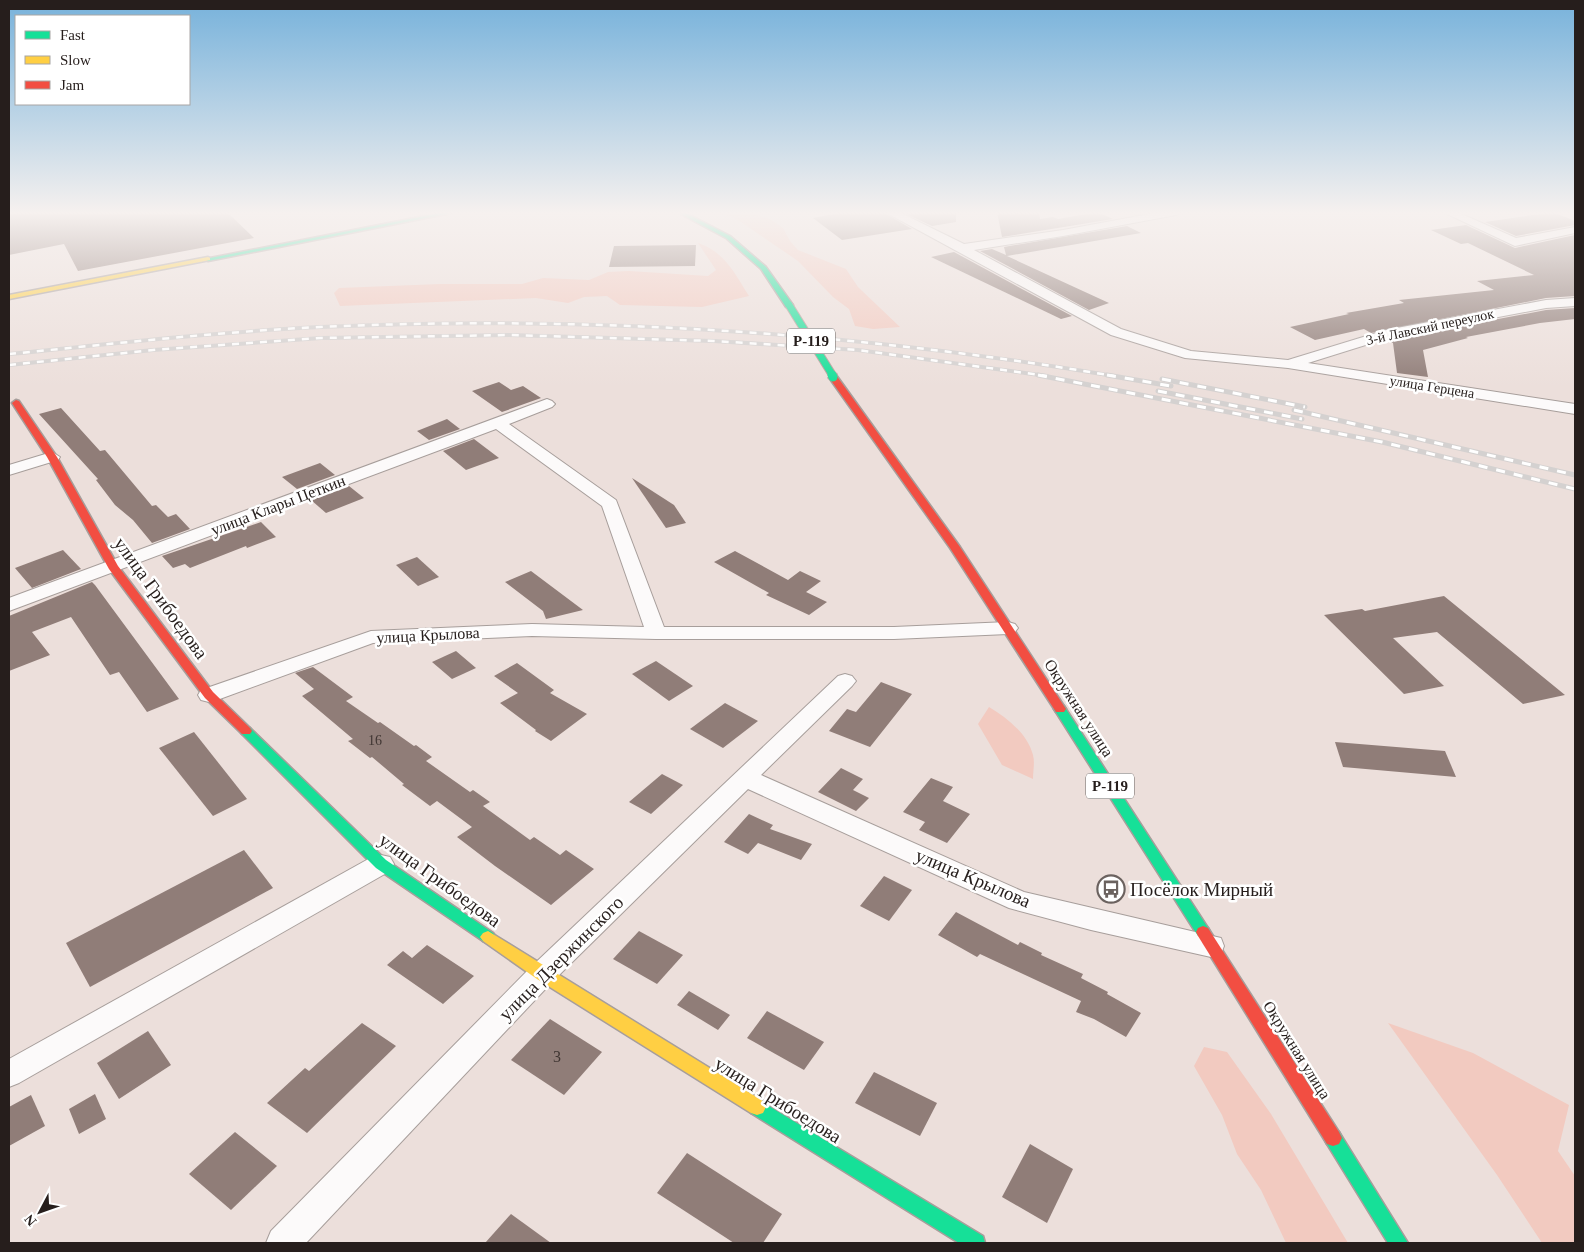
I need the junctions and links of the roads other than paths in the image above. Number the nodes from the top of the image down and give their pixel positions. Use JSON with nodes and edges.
{"nodes":[{"id":1,"x":148,"y":270,"type":"edge"},
{"id":2,"x":766,"y":270,"type":"edge"},
{"id":3,"x":1003,"y":270,"type":"edge"},
{"id":4,"x":9,"y":297,"type":"edge"},
{"id":5,"x":1575,"y":302,"type":"edge"},
{"id":6,"x":1288,"y":364,"type":"junction"},
{"id":7,"x":16,"y":403,"type":"dead end"},
{"id":8,"x":547,"y":404,"type":"dead end"},
{"id":9,"x":1575,"y":410,"type":"edge"},
{"id":10,"x":498,"y":423,"type":"junction"},
{"id":11,"x":52,"y":457,"type":"junction"},
{"id":12,"x":9,"y":470,"type":"edge"},
{"id":13,"x":113,"y":567,"type":"junction"},
{"id":14,"x":9,"y":605,"type":"edge"},
{"id":15,"x":1008,"y":628,"type":"junction"},
{"id":16,"x":656,"y":633,"type":"junction"},
{"id":17,"x":845,"y":680,"type":"dead end"},
{"id":18,"x":209,"y":695,"type":"junction"},
{"id":19,"x":746,"y":778,"type":"junction"},
{"id":20,"x":381,"y":864,"type":"junction"},
{"id":21,"x":1211,"y":946,"type":"junction"},
{"id":22,"x":542,"y":974,"type":"junction"},
{"id":23,"x":9,"y":1074,"type":"edge"},
{"id":24,"x":283,"y":1243,"type":"edge"},
{"id":25,"x":976,"y":1243,"type":"edge"},
{"id":26,"x":1399,"y":1243,"type":"edge"}],
"edges":[{"from":1,"to":4,"type":"main road"},
{"from":2,"to":15,"type":"main road","name":"Окружная улица","number":"Р-119","bridge":true},
{"from":3,"to":6,"type":"street","name":"улица Герцена"},
{"from":5,"to":6,"type":"street","name":"3-й Лавский переулок"},
{"from":6,"to":9,"type":"street","name":"улица Герцена"},
{"from":7,"to":11,"type":"main road","name":"улица Грибоедова"},
{"from":8,"to":10,"type":"street","name":"улица Клары Цеткин"},
{"from":10,"to":13,"type":"street","name":"улица Клары Цеткин"},
{"from":10,"to":16,"type":"street"},
{"from":11,"to":12,"type":"street"},
{"from":11,"to":13,"type":"main road","name":"улица Грибоедова"},
{"from":13,"to":14,"type":"street","name":"улица Клары Цеткин"},
{"from":13,"to":18,"type":"main road","name":"улица Грибоедова"},
{"from":15,"to":16,"type":"street","name":"улица Крылова"},
{"from":15,"to":21,"type":"main road","name":"Окружная улица","number":"Р-119"},
{"from":16,"to":18,"type":"street","name":"улица Крылова"},
{"from":17,"to":19,"type":"street","name":"улица Дзержинского"},
{"from":18,"to":20,"type":"main road","name":"улица Грибоедова"},
{"from":19,"to":21,"type":"street","name":"улица Крылова"},
{"from":19,"to":22,"type":"street","name":"улица Дзержинского"},
{"from":20,"to":22,"type":"main road","name":"улица Грибоедова"},
{"from":20,"to":23,"type":"street"},
{"from":21,"to":26,"type":"main road","name":"Окружная улица","number":"Р-119"},
{"from":22,"to":24,"type":"street","name":"улица Дзержинского"},
{"from":22,"to":25,"type":"main road","name":"улица Грибоедова"}]}
